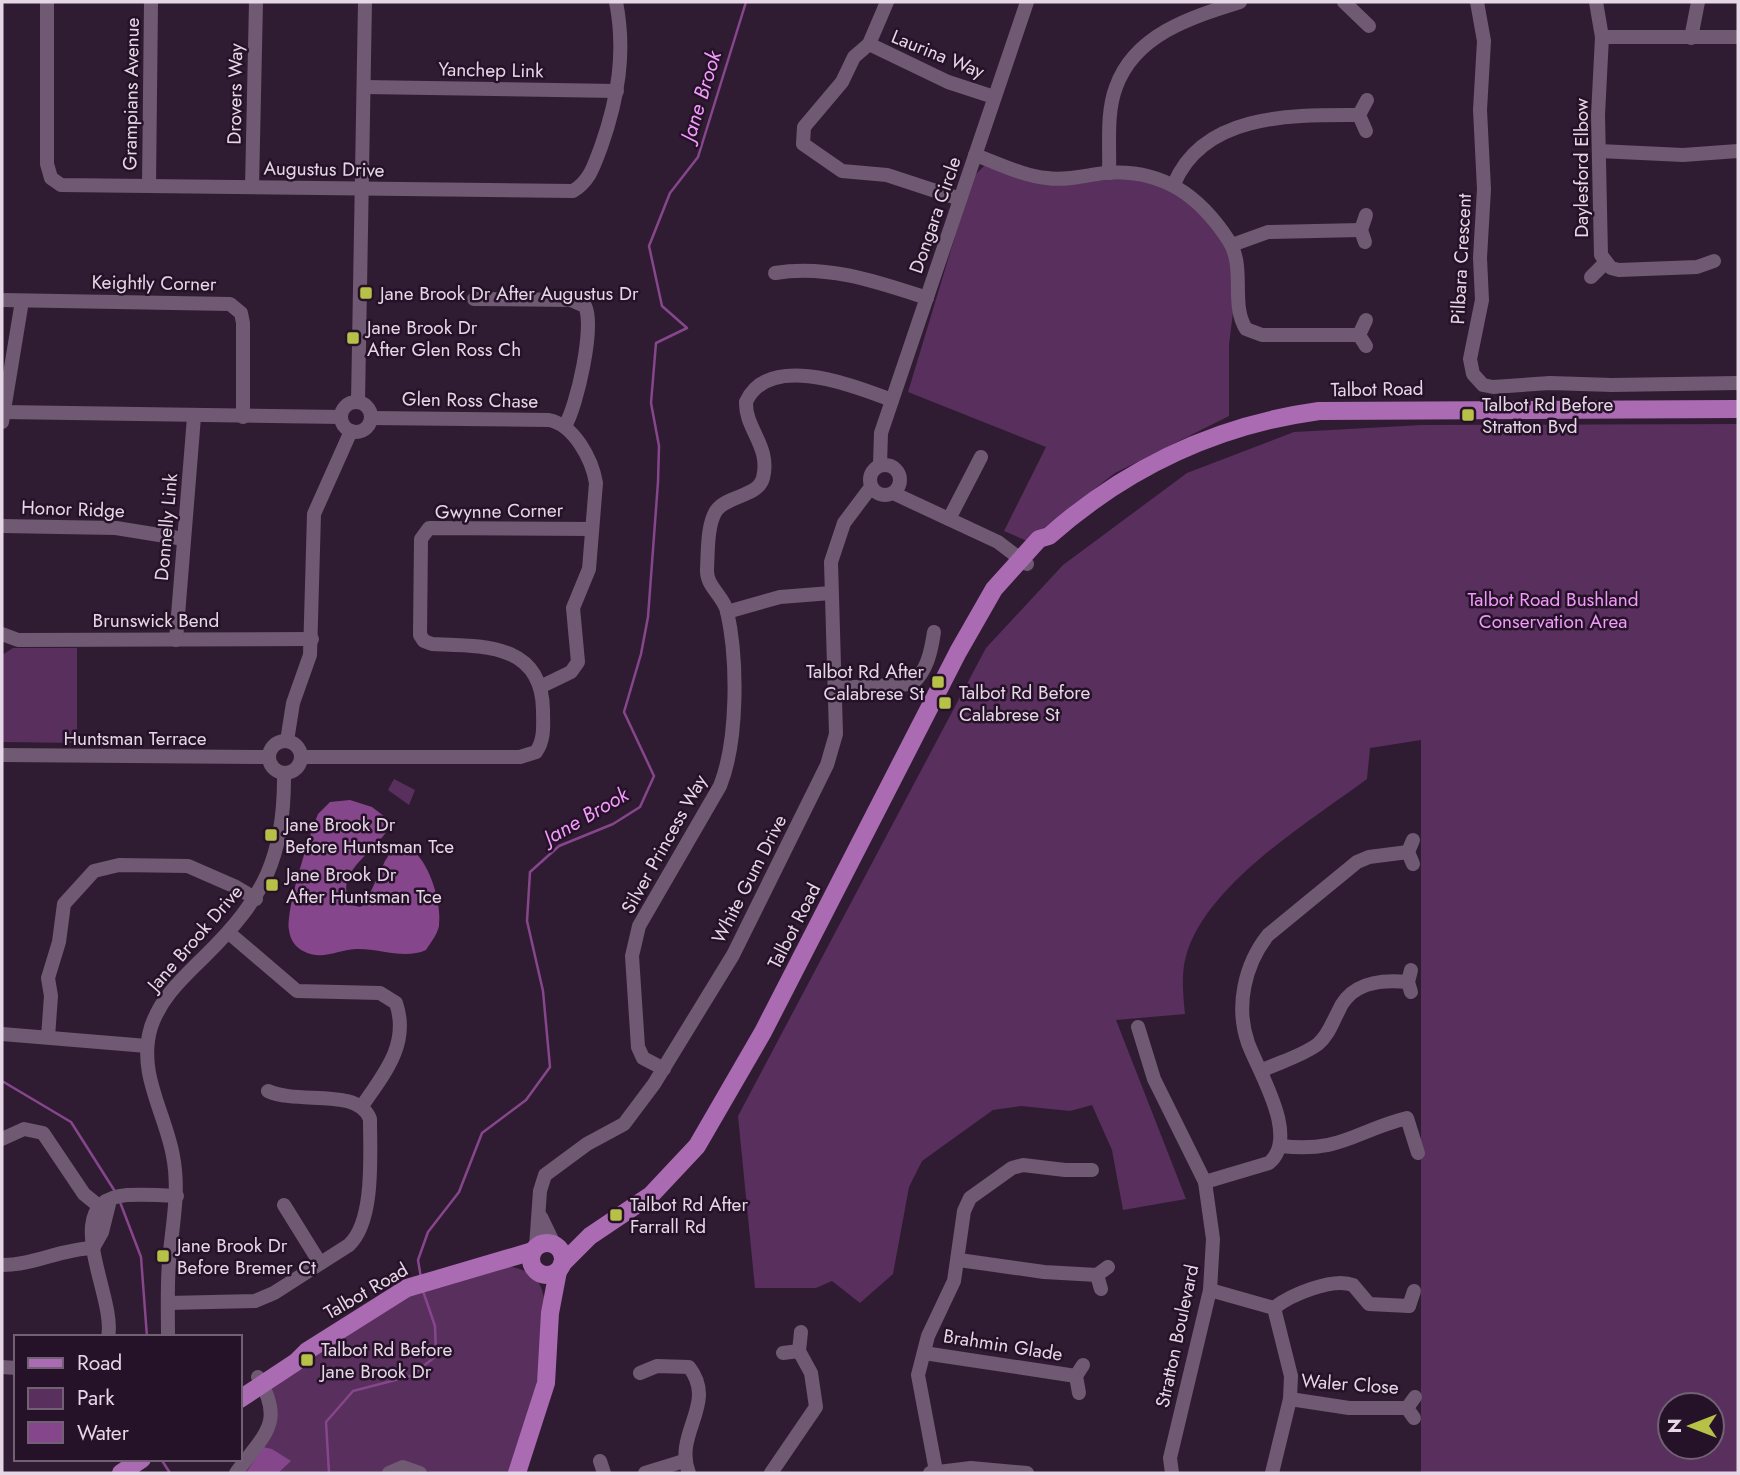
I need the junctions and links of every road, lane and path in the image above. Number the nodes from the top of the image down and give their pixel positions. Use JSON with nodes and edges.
{"nodes":[{"id":1,"x":47,"y":2,"type":"edge"},
{"id":2,"x":151,"y":2,"type":"edge"},
{"id":3,"x":256,"y":2,"type":"edge"},
{"id":4,"x":365,"y":2,"type":"edge"},
{"id":5,"x":616,"y":2,"type":"edge"},
{"id":6,"x":887,"y":2,"type":"edge"},
{"id":7,"x":1027,"y":2,"type":"edge"},
{"id":8,"x":1240,"y":2,"type":"edge"},
{"id":9,"x":1344,"y":2,"type":"edge"},
{"id":10,"x":1477,"y":2,"type":"edge"},
{"id":11,"x":1596,"y":2,"type":"edge"},
{"id":12,"x":1698,"y":2,"type":"edge"},
{"id":13,"x":1215,"y":6,"type":"edge"},
{"id":14,"x":1369,"y":26,"type":"dead end"},
{"id":15,"x":1602,"y":37,"type":"junction"},
{"id":16,"x":1738,"y":37,"type":"edge"},
{"id":17,"x":1691,"y":38,"type":"junction"},
{"id":18,"x":869,"y":44,"type":"junction"},
{"id":19,"x":364,"y":87,"type":"junction"},
{"id":20,"x":617,"y":91,"type":"junction"},
{"id":21,"x":994,"y":97,"type":"junction"},
{"id":22,"x":1367,"y":100,"type":"dead end"},
{"id":23,"x":1359,"y":115,"type":"junction"},
{"id":24,"x":1366,"y":131,"type":"dead end"},
{"id":25,"x":1599,"y":151,"type":"junction"},
{"id":26,"x":1738,"y":151,"type":"edge"},
{"id":27,"x":975,"y":155,"type":"junction"},
{"id":28,"x":1109,"y":173,"type":"junction"},
{"id":29,"x":1174,"y":184,"type":"junction"},
{"id":30,"x":149,"y":186,"type":"junction"},
{"id":31,"x":253,"y":187,"type":"junction"},
{"id":32,"x":362,"y":189,"type":"junction"},
{"id":33,"x":960,"y":199,"type":"junction"},
{"id":34,"x":1366,"y":215,"type":"dead end"},
{"id":35,"x":1231,"y":246,"type":"junction"},
{"id":36,"x":1714,"y":261,"type":"dead end"},
{"id":37,"x":1605,"y":263,"type":"junction"},
{"id":38,"x":775,"y":273,"type":"dead end"},
{"id":39,"x":1591,"y":277,"type":"dead end"},
{"id":40,"x":927,"y":298,"type":"junction"},
{"id":41,"x":474,"y":299,"type":"dead end"},
{"id":42,"x":2,"y":300,"type":"edge"},
{"id":43,"x":22,"y":301,"type":"junction"},
{"id":44,"x":1366,"y":320,"type":"dead end"},
{"id":45,"x":1738,"y":383,"type":"edge"},
{"id":46,"x":892,"y":400,"type":"junction"},
{"id":47,"x":358,"y":402,"type":"junction"},
{"id":48,"x":1738,"y":409,"type":"edge"},
{"id":49,"x":194,"y":416,"type":"junction"},
{"id":50,"x":243,"y":416,"type":"junction"},
{"id":51,"x":3,"y":417,"type":"edge"},
{"id":52,"x":341,"y":417,"type":"junction"},
{"id":53,"x":370,"y":418,"type":"junction"},
{"id":54,"x":565,"y":426,"type":"junction"},
{"id":55,"x":351,"y":431,"type":"junction"},
{"id":56,"x":981,"y":457,"type":"dead end"},
{"id":57,"x":885,"y":465,"type":"junction"},
{"id":58,"x":874,"y":490,"type":"junction"},
{"id":59,"x":896,"y":490,"type":"junction"},
{"id":60,"x":949,"y":519,"type":"junction"},
{"id":61,"x":2,"y":526,"type":"edge"},
{"id":62,"x":593,"y":530,"type":"junction"},
{"id":63,"x":184,"y":539,"type":"junction"},
{"id":64,"x":1021,"y":564,"type":"junction"},
{"id":65,"x":831,"y":593,"type":"junction"},
{"id":66,"x":727,"y":612,"type":"junction"},
{"id":67,"x":934,"y":632,"type":"dead end"},
{"id":68,"x":2,"y":636,"type":"edge"},
{"id":69,"x":312,"y":639,"type":"junction"},
{"id":70,"x":176,"y":640,"type":"junction"},
{"id":71,"x":540,"y":687,"type":"junction"},
{"id":72,"x":836,"y":688,"type":"junction"},
{"id":73,"x":287,"y":741,"type":"junction"},
{"id":74,"x":2,"y":755,"type":"edge"},
{"id":75,"x":269,"y":757,"type":"junction"},
{"id":76,"x":301,"y":757,"type":"junction"},
{"id":77,"x":284,"y":773,"type":"junction"},
{"id":78,"x":1411,"y":852,"type":"dead end"},
{"id":79,"x":256,"y":899,"type":"junction"},
{"id":80,"x":229,"y":933,"type":"junction"},
{"id":81,"x":1410,"y":981,"type":"dead end"},
{"id":82,"x":1138,"y":1027,"type":"dead end"},
{"id":83,"x":2,"y":1034,"type":"edge"},
{"id":84,"x":48,"y":1037,"type":"junction"},
{"id":85,"x":147,"y":1046,"type":"junction"},
{"id":86,"x":664,"y":1069,"type":"junction"},
{"id":87,"x":1262,"y":1070,"type":"junction"},
{"id":88,"x":268,"y":1091,"type":"dead end"},
{"id":89,"x":362,"y":1106,"type":"junction"},
{"id":90,"x":2,"y":1139,"type":"edge"},
{"id":91,"x":1281,"y":1146,"type":"junction"},
{"id":92,"x":1418,"y":1153,"type":"dead end"},
{"id":93,"x":1092,"y":1170,"type":"dead end"},
{"id":94,"x":1205,"y":1182,"type":"junction"},
{"id":95,"x":177,"y":1196,"type":"junction"},
{"id":96,"x":284,"y":1205,"type":"dead end"},
{"id":97,"x":105,"y":1207,"type":"junction"},
{"id":98,"x":540,"y":1212,"type":"junction"},
{"id":99,"x":93,"y":1248,"type":"junction"},
{"id":100,"x":558,"y":1257,"type":"junction"},
{"id":101,"x":535,"y":1260,"type":"junction"},
{"id":102,"x":959,"y":1260,"type":"junction"},
{"id":103,"x":320,"y":1263,"type":"junction"},
{"id":104,"x":2,"y":1265,"type":"edge"},
{"id":105,"x":1102,"y":1277,"type":"dead end"},
{"id":106,"x":1210,"y":1290,"type":"junction"},
{"id":107,"x":1414,"y":1291,"type":"dead end"},
{"id":108,"x":167,"y":1303,"type":"junction"},
{"id":109,"x":1274,"y":1308,"type":"junction"},
{"id":110,"x":550,"y":1313,"type":"junction"},
{"id":111,"x":801,"y":1332,"type":"dead end"},
{"id":112,"x":108,"y":1335,"type":"edge"},
{"id":113,"x":168,"y":1335,"type":"edge"},
{"id":114,"x":799,"y":1350,"type":"junction"},
{"id":115,"x":783,"y":1353,"type":"dead end"},
{"id":116,"x":925,"y":1353,"type":"junction"},
{"id":117,"x":640,"y":1373,"type":"dead end"},
{"id":118,"x":260,"y":1381,"type":"junction"},
{"id":119,"x":242,"y":1389,"type":"edge"},
{"id":120,"x":1079,"y":1392,"type":"dead end"},
{"id":121,"x":242,"y":1397,"type":"edge"},
{"id":122,"x":1290,"y":1399,"type":"junction"},
{"id":123,"x":1412,"y":1407,"type":"dead end"},
{"id":124,"x":140,"y":1461,"type":"edge"},
{"id":125,"x":687,"y":1467,"type":"edge"},
{"id":126,"x":1165,"y":1470,"type":"edge"},
{"id":127,"x":933,"y":1472,"type":"edge"},
{"id":128,"x":121,"y":1473,"type":"edge"},
{"id":129,"x":236,"y":1473,"type":"edge"},
{"id":130,"x":389,"y":1473,"type":"edge"},
{"id":131,"x":420,"y":1473,"type":"edge"},
{"id":132,"x":517,"y":1473,"type":"edge"},
{"id":133,"x":645,"y":1473,"type":"edge"},
{"id":134,"x":771,"y":1473,"type":"edge"},
{"id":135,"x":1027,"y":1473,"type":"edge"},
{"id":136,"x":1272,"y":1473,"type":"edge"}],
"edges":[{"from":1,"to":30,"type":"street","name":"Augustus Drive"},
{"from":2,"to":30,"type":"street","name":"Grampians Avenue"},
{"from":3,"to":31,"type":"street","name":"Drovers Way"},
{"from":4,"to":19,"type":"street"},
{"from":5,"to":20,"type":"street","name":"Augustus Drive"},
{"from":6,"to":18,"type":"street"},
{"from":7,"to":21,"type":"street","name":"Dongara Circle"},
{"from":8,"to":13,"type":"street"},
{"from":9,"to":14,"type":"street"},
{"from":10,"to":45,"type":"street","name":"Pilbara Crescent"},
{"from":11,"to":15,"type":"street","name":"Daylesford Elbow"},
{"from":12,"to":17,"type":"street"},
{"from":13,"to":28,"type":"street"},
{"from":15,"to":17,"type":"street"},
{"from":15,"to":25,"type":"street","name":"Daylesford Elbow"},
{"from":16,"to":17,"type":"street"},
{"from":18,"to":21,"type":"street","name":"Laurina Way"},
{"from":18,"to":33,"type":"street"},
{"from":19,"to":20,"type":"street","name":"Yanchep Link"},
{"from":19,"to":32,"type":"street"},
{"from":20,"to":32,"type":"street","name":"Augustus Drive"},
{"from":21,"to":27,"type":"street","name":"Dongara Circle"},
{"from":22,"to":23,"type":"street"},
{"from":23,"to":24,"type":"street"},
{"from":23,"to":29,"type":"street"},
{"from":25,"to":26,"type":"street"},
{"from":25,"to":37,"type":"street","name":"Daylesford Elbow"},
{"from":27,"to":28,"type":"street"},
{"from":27,"to":33,"type":"street","name":"Dongara Circle"},
{"from":28,"to":29,"type":"street"},
{"from":29,"to":35,"type":"street"},
{"from":30,"to":31,"type":"street","name":"Augustus Drive"},
{"from":31,"to":32,"type":"street","name":"Augustus Drive"},
{"from":32,"to":47,"type":"street"},
{"from":33,"to":40,"type":"street","name":"Dongara Circle"},
{"from":34,"to":35,"type":"street"},
{"from":35,"to":44,"type":"street"},
{"from":36,"to":37,"type":"street","name":"Daylesford Elbow"},
{"from":37,"to":39,"type":"street"},
{"from":38,"to":40,"type":"street"},
{"from":40,"to":46,"type":"street","name":"Dongara Circle"},
{"from":41,"to":54,"type":"street"},
{"from":42,"to":43,"type":"street","name":"Keightly Corner"},
{"from":43,"to":50,"type":"street","name":"Keightly Corner"},
{"from":43,"to":51,"type":"street"},
{"from":46,"to":57,"type":"street","name":"Dongara Circle"},
{"from":46,"to":66,"type":"street","name":"Silver Princess Way"},
{"from":47,"to":52,"type":"street"},
{"from":47,"to":53,"type":"street"},
{"from":48,"to":64,"type":"main road","name":"Talbot Road"},
{"from":49,"to":50,"type":"street"},
{"from":49,"to":51,"type":"street"},
{"from":49,"to":63,"type":"street","name":"Donnelly Link"},
{"from":50,"to":52,"type":"street"},
{"from":52,"to":55,"type":"street"},
{"from":53,"to":54,"type":"street","name":"Glen Ross Chase"},
{"from":53,"to":55,"type":"street"},
{"from":54,"to":62,"type":"street"},
{"from":55,"to":69,"type":"street"},
{"from":56,"to":60,"type":"street"},
{"from":57,"to":58,"type":"street","name":"White Gum Drive"},
{"from":57,"to":59,"type":"street"},
{"from":58,"to":59,"type":"street"},
{"from":58,"to":65,"type":"street","name":"White Gum Drive"},
{"from":59,"to":60,"type":"street"},
{"from":60,"to":64,"type":"street"},
{"from":61,"to":63,"type":"street","name":"Honor Ridge"},
{"from":62,"to":71,"type":"street"},
{"from":62,"to":71,"type":"street","name":"Gwynne Corner"},
{"from":63,"to":70,"type":"street","name":"Donnelly Link"},
{"from":64,"to":100,"type":"main road","name":"Talbot Road"},
{"from":65,"to":66,"type":"street"},
{"from":65,"to":72,"type":"street","name":"White Gum Drive"},
{"from":66,"to":86,"type":"street","name":"Silver Princess Way"},
{"from":67,"to":72,"type":"street"},
{"from":68,"to":70,"type":"street","name":"Brunswick Bend"},
{"from":69,"to":70,"type":"street","name":"Brunswick Bend"},
{"from":69,"to":73,"type":"street"},
{"from":71,"to":76,"type":"street"},
{"from":72,"to":86,"type":"street","name":"White Gum Drive"},
{"from":73,"to":75,"type":"street"},
{"from":73,"to":76,"type":"street"},
{"from":74,"to":75,"type":"street","name":"Huntsman Terrace"},
{"from":75,"to":77,"type":"street"},
{"from":76,"to":77,"type":"street"},
{"from":77,"to":79,"type":"street","name":"Jane Brook Drive"},
{"from":78,"to":87,"type":"street"},
{"from":79,"to":80,"type":"street","name":"Jane Brook Drive"},
{"from":79,"to":84,"type":"street"},
{"from":80,"to":85,"type":"street","name":"Jane Brook Drive"},
{"from":80,"to":89,"type":"street"},
{"from":81,"to":87,"type":"street"},
{"from":82,"to":94,"type":"street","name":"Stratton Boulevard"},
{"from":83,"to":84,"type":"street"},
{"from":84,"to":85,"type":"street"},
{"from":85,"to":95,"type":"street","name":"Jane Brook Drive"},
{"from":86,"to":98,"type":"street","name":"White Gum Drive"},
{"from":87,"to":91,"type":"street"},
{"from":88,"to":89,"type":"street"},
{"from":89,"to":103,"type":"street"},
{"from":90,"to":97,"type":"street"},
{"from":91,"to":92,"type":"street"},
{"from":91,"to":94,"type":"street"},
{"from":93,"to":102,"type":"street"},
{"from":94,"to":106,"type":"street","name":"Stratton Boulevard"},
{"from":95,"to":97,"type":"street"},
{"from":95,"to":108,"type":"street","name":"Jane Brook Drive"},
{"from":96,"to":103,"type":"street"},
{"from":97,"to":99,"type":"street"},
{"from":98,"to":100,"type":"street"},
{"from":98,"to":101,"type":"street","name":"White Gum Drive"},
{"from":99,"to":104,"type":"street"},
{"from":99,"to":112,"type":"street"},
{"from":100,"to":101,"type":"main road"},
{"from":100,"to":101,"type":"main road"},
{"from":100,"to":110,"type":"main road"},
{"from":101,"to":110,"type":"main road"},
{"from":101,"to":118,"type":"main road","name":"Talbot Road"},
{"from":102,"to":105,"type":"street"},
{"from":102,"to":116,"type":"street"},
{"from":103,"to":108,"type":"street"},
{"from":106,"to":109,"type":"street"},
{"from":106,"to":126,"type":"street","name":"Stratton Boulevard"},
{"from":107,"to":109,"type":"street"},
{"from":108,"to":113,"type":"street","name":"Jane Brook Drive"},
{"from":109,"to":122,"type":"street"},
{"from":110,"to":132,"type":"main road"},
{"from":111,"to":114,"type":"street"},
{"from":114,"to":115,"type":"street"},
{"from":114,"to":134,"type":"street"},
{"from":116,"to":120,"type":"street","name":"Brahmin Glade"},
{"from":116,"to":127,"type":"street"},
{"from":117,"to":125,"type":"street"},
{"from":118,"to":119,"type":"main road","name":"Talbot Road"},
{"from":118,"to":121,"type":"main road","name":"Talbot Road"},
{"from":118,"to":129,"type":"street"},
{"from":122,"to":123,"type":"street","name":"Waler Close"},
{"from":122,"to":136,"type":"street"},
{"from":124,"to":128,"type":"main road"},
{"from":125,"to":133,"type":"street"},
{"from":127,"to":135,"type":"street"},
{"from":130,"to":131,"type":"street"}]}
